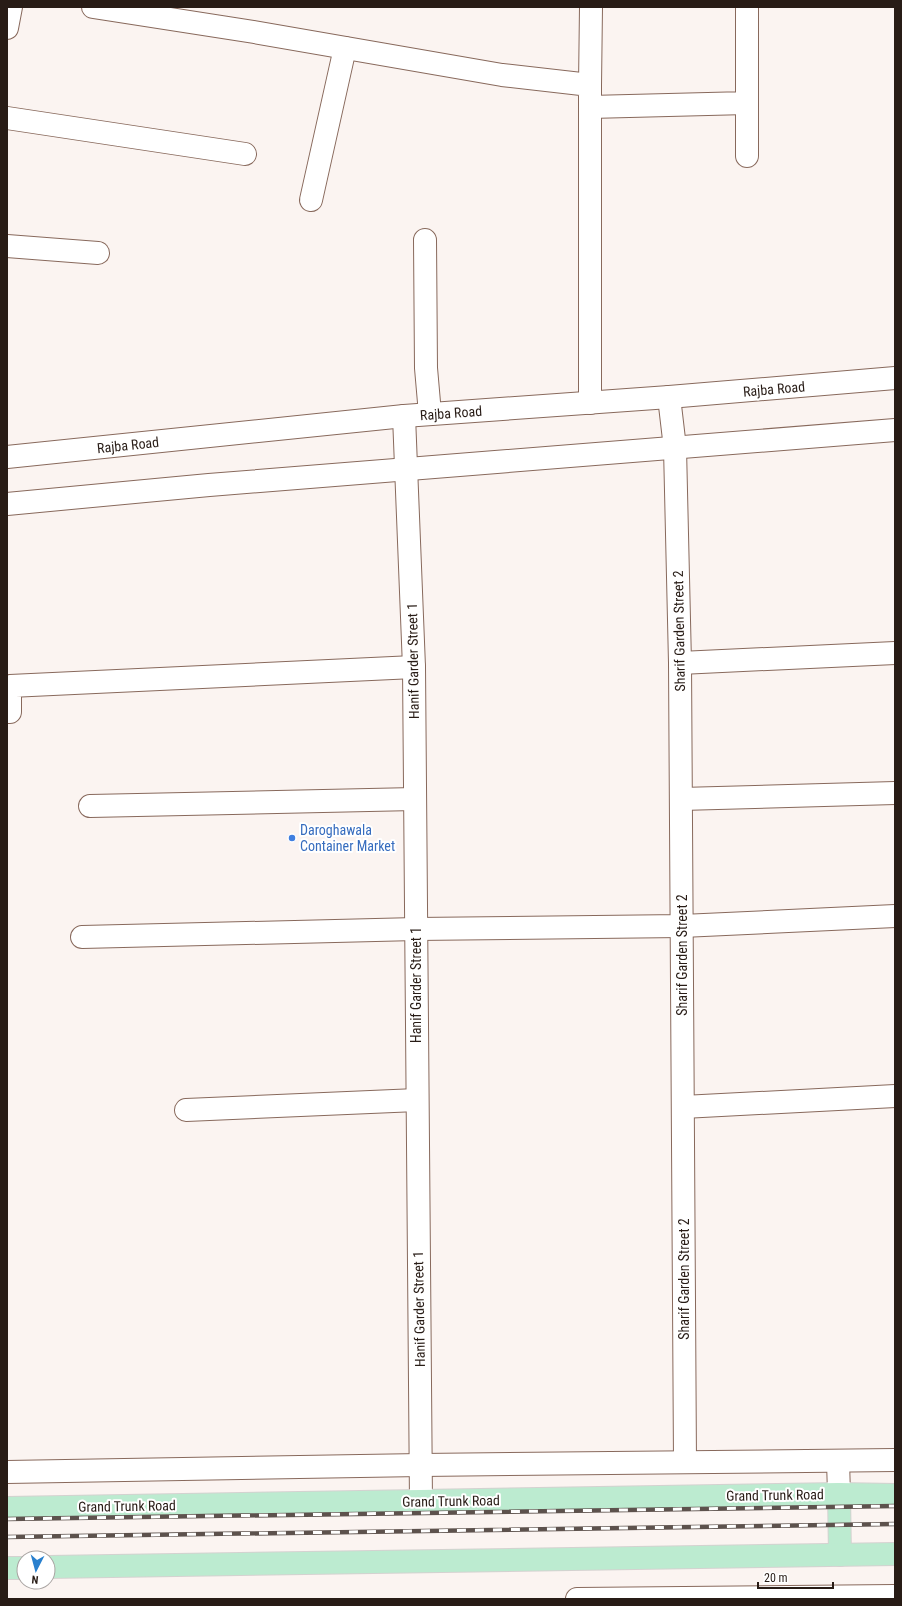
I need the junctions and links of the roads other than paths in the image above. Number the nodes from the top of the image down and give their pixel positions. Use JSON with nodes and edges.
{"nodes":[{"id":1,"x":11,"y":7,"type":"edge"},
{"id":2,"x":93,"y":7,"type":"edge"},
{"id":3,"x":591,"y":7,"type":"edge"},
{"id":4,"x":747,"y":7,"type":"edge"},
{"id":5,"x":7,"y":28,"type":"edge"},
{"id":6,"x":345,"y":48,"type":"junction"},
{"id":7,"x":590,"y":85,"type":"junction"},
{"id":8,"x":747,"y":102,"type":"junction"},
{"id":9,"x":590,"y":107,"type":"junction"},
{"id":10,"x":7,"y":118,"type":"edge"},
{"id":11,"x":245,"y":154,"type":"dead end"},
{"id":12,"x":747,"y":156,"type":"dead end"},
{"id":13,"x":311,"y":200,"type":"dead end"},
{"id":14,"x":425,"y":240,"type":"dead end"},
{"id":15,"x":7,"y":246,"type":"edge"},
{"id":16,"x":98,"y":253,"type":"dead end"},
{"id":17,"x":895,"y":378,"type":"edge"},
{"id":18,"x":669,"y":397,"type":"junction"},
{"id":19,"x":590,"y":403,"type":"junction"},
{"id":20,"x":430,"y":414,"type":"junction"},
{"id":21,"x":404,"y":416,"type":"junction"},
{"id":22,"x":895,"y":430,"type":"edge"},
{"id":23,"x":675,"y":448,"type":"junction"},
{"id":24,"x":7,"y":457,"type":"edge"},
{"id":25,"x":406,"y":469,"type":"junction"},
{"id":26,"x":7,"y":504,"type":"edge"},
{"id":27,"x":895,"y":653,"type":"edge"},
{"id":28,"x":680,"y":662,"type":"junction"},
{"id":29,"x":414,"y":667,"type":"junction"},
{"id":30,"x":7,"y":712,"type":"edge"},
{"id":31,"x":895,"y":793,"type":"edge"},
{"id":32,"x":415,"y":799,"type":"junction"},
{"id":33,"x":681,"y":799,"type":"junction"},
{"id":34,"x":90,"y":806,"type":"dead end"},
{"id":35,"x":895,"y":916,"type":"edge"},
{"id":36,"x":682,"y":926,"type":"junction"},
{"id":37,"x":416,"y":929,"type":"junction"},
{"id":38,"x":82,"y":937,"type":"dead end"},
{"id":39,"x":895,"y":1096,"type":"edge"},
{"id":40,"x":417,"y":1100,"type":"junction"},
{"id":41,"x":683,"y":1107,"type":"junction"},
{"id":42,"x":186,"y":1110,"type":"dead end"},
{"id":43,"x":895,"y":1460,"type":"edge"},
{"id":44,"x":838,"y":1461,"type":"junction"},
{"id":45,"x":686,"y":1462,"type":"junction"},
{"id":46,"x":421,"y":1465,"type":"junction"},
{"id":47,"x":7,"y":1472,"type":"edge"},
{"id":48,"x":839,"y":1494,"type":"junction"},
{"id":49,"x":895,"y":1495,"type":"edge"},
{"id":50,"x":421,"y":1502,"type":"junction"},
{"id":51,"x":7,"y":1508,"type":"edge"},
{"id":52,"x":895,"y":1554,"type":"edge"},
{"id":53,"x":840,"y":1555,"type":"junction"},
{"id":54,"x":56,"y":1567,"type":"edge"},
{"id":55,"x":895,"y":1596,"type":"edge"},
{"id":56,"x":776,"y":1598,"type":"edge"},
{"id":57,"x":577,"y":1599,"type":"edge"}],
"edges":[{"from":1,"to":5,"type":"street"},
{"from":2,"to":6,"type":"street"},
{"from":3,"to":7,"type":"street"},
{"from":4,"to":8,"type":"street"},
{"from":6,"to":7,"type":"street"},
{"from":6,"to":13,"type":"street"},
{"from":7,"to":9,"type":"street"},
{"from":8,"to":9,"type":"street"},
{"from":8,"to":12,"type":"street"},
{"from":9,"to":19,"type":"street"},
{"from":10,"to":11,"type":"street"},
{"from":14,"to":20,"type":"street"},
{"from":15,"to":16,"type":"street"},
{"from":17,"to":18,"type":"street","name":"Rajba Road"},
{"from":18,"to":19,"type":"street","name":"Rajba Road"},
{"from":18,"to":23,"type":"street","name":"Sharif Garden Street 2"},
{"from":19,"to":20,"type":"street","name":"Rajba Road"},
{"from":20,"to":21,"type":"street","name":"Rajba Road"},
{"from":21,"to":24,"type":"street","name":"Rajba Road"},
{"from":21,"to":25,"type":"street","name":"Hanif Garder Street 1"},
{"from":22,"to":23,"type":"street"},
{"from":23,"to":25,"type":"street"},
{"from":23,"to":28,"type":"street","name":"Sharif Garden Street 2"},
{"from":25,"to":26,"type":"street"},
{"from":25,"to":29,"type":"street","name":"Hanif Garder Street 1"},
{"from":27,"to":28,"type":"street"},
{"from":28,"to":33,"type":"street","name":"Sharif Garden Street 2"},
{"from":29,"to":30,"type":"street"},
{"from":29,"to":32,"type":"street","name":"Hanif Garder Street 1"},
{"from":31,"to":33,"type":"street"},
{"from":32,"to":34,"type":"street"},
{"from":32,"to":37,"type":"street","name":"Hanif Garder Street 1"},
{"from":33,"to":36,"type":"street","name":"Sharif Garden Street 2"},
{"from":35,"to":36,"type":"street"},
{"from":36,"to":37,"type":"street"},
{"from":36,"to":41,"type":"street","name":"Sharif Garden Street 2"},
{"from":37,"to":38,"type":"street"},
{"from":37,"to":40,"type":"street","name":"Hanif Garder Street 1"},
{"from":39,"to":41,"type":"street"},
{"from":40,"to":42,"type":"street"},
{"from":40,"to":46,"type":"street","name":"Hanif Garder Street 1"},
{"from":41,"to":45,"type":"street","name":"Sharif Garden Street 2"},
{"from":43,"to":44,"type":"street"},
{"from":44,"to":45,"type":"street"},
{"from":44,"to":48,"type":"street"},
{"from":45,"to":46,"type":"street"},
{"from":46,"to":47,"type":"street"},
{"from":46,"to":50,"type":"street","name":"Hanif Garder Street 1"},
{"from":48,"to":49,"type":"main road","name":"Grand Trunk Road"},
{"from":48,"to":50,"type":"main road","name":"Grand Trunk Road"},
{"from":48,"to":53,"type":"main road"},
{"from":50,"to":51,"type":"main road","name":"Grand Trunk Road"},
{"from":52,"to":53,"type":"main road"},
{"from":53,"to":54,"type":"main road"},
{"from":55,"to":56,"type":"street"},
{"from":56,"to":57,"type":"street"}]}
